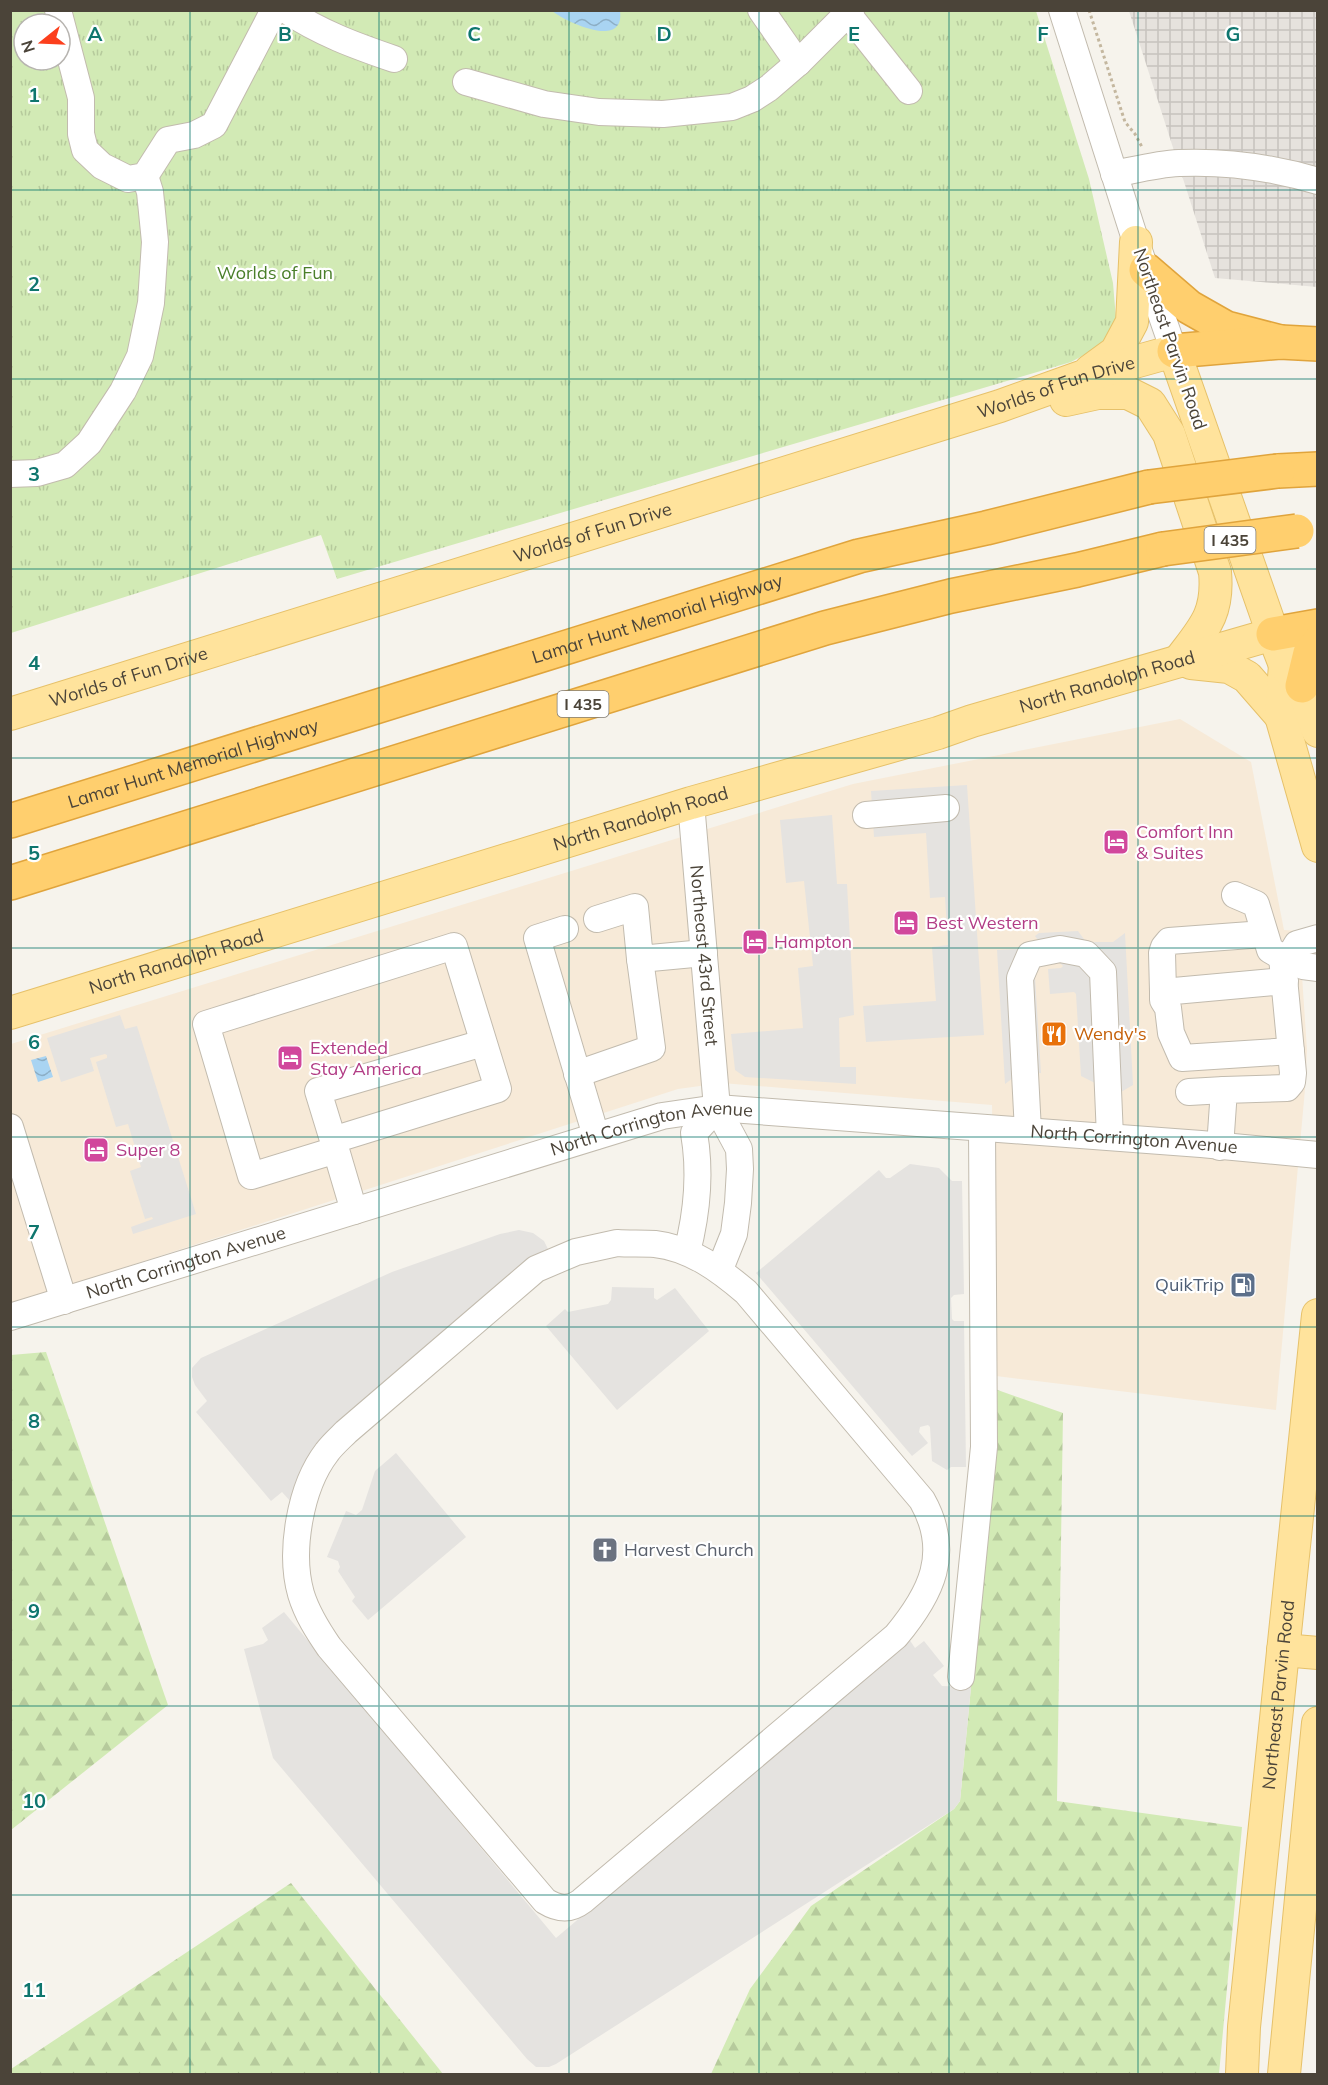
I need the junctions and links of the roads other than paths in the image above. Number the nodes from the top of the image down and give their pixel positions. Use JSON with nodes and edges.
{"nodes":[{"id":1,"x":58,"y":10,"type":"edge"},
{"id":2,"x":274,"y":10,"type":"edge"},
{"id":3,"x":286,"y":10,"type":"edge"},
{"id":4,"x":761,"y":10,"type":"edge"},
{"id":5,"x":1062,"y":10,"type":"edge"},
{"id":6,"x":849,"y":12,"type":"edge"},
{"id":7,"x":394,"y":59,"type":"dead end"},
{"id":8,"x":798,"y":63,"type":"junction"},
{"id":9,"x":466,"y":82,"type":"dead end"},
{"id":10,"x":909,"y":91,"type":"dead end"},
{"id":11,"x":1114,"y":174,"type":"junction"},
{"id":12,"x":145,"y":176,"type":"junction"},
{"id":13,"x":1317,"y":181,"type":"edge"},
{"id":14,"x":1141,"y":256,"type":"junction"},
{"id":15,"x":1280,"y":342,"type":"junction"},
{"id":16,"x":1317,"y":344,"type":"edge"},
{"id":17,"x":1174,"y":351,"type":"junction"},
{"id":18,"x":1081,"y":378,"type":"junction"},
{"id":19,"x":1000,"y":406,"type":"junction"},
{"id":20,"x":1317,"y":469,"type":"edge"},
{"id":21,"x":10,"y":474,"type":"edge"},
{"id":22,"x":1307,"y":531,"type":"edge"},
{"id":23,"x":1317,"y":626,"type":"edge"},
{"id":24,"x":1273,"y":634,"type":"junction"},
{"id":25,"x":1317,"y":643,"type":"edge"},
{"id":26,"x":1179,"y":661,"type":"junction"},
{"id":27,"x":1294,"y":676,"type":"junction"},
{"id":28,"x":10,"y":714,"type":"edge"},
{"id":29,"x":1281,"y":716,"type":"junction"},
{"id":30,"x":1317,"y":731,"type":"edge"},
{"id":31,"x":691,"y":803,"type":"junction"},
{"id":32,"x":946,"y":808,"type":"dead end"},
{"id":33,"x":866,"y":815,"type":"dead end"},
{"id":34,"x":10,"y":821,"type":"edge"},
{"id":35,"x":1317,"y":846,"type":"edge"},
{"id":36,"x":10,"y":883,"type":"edge"},
{"id":37,"x":1235,"y":895,"type":"dead end"},
{"id":38,"x":597,"y":919,"type":"dead end"},
{"id":39,"x":565,"y":929,"type":"dead end"},
{"id":40,"x":1264,"y":934,"type":"junction"},
{"id":41,"x":1317,"y":938,"type":"edge"},
{"id":42,"x":704,"y":953,"type":"junction"},
{"id":43,"x":640,"y":959,"type":"junction"},
{"id":44,"x":1285,"y":965,"type":"junction"},
{"id":45,"x":1317,"y":968,"type":"edge"},
{"id":46,"x":1163,"y":996,"type":"junction"},
{"id":47,"x":10,"y":1013,"type":"edge"},
{"id":48,"x":483,"y":1043,"type":"junction"},
{"id":49,"x":1291,"y":1051,"type":"junction"},
{"id":50,"x":577,"y":1074,"type":"junction"},
{"id":51,"x":1224,"y":1090,"type":"junction"},
{"id":52,"x":1189,"y":1092,"type":"dead end"},
{"id":53,"x":717,"y":1108,"type":"junction"},
{"id":54,"x":10,"y":1126,"type":"edge"},
{"id":55,"x":982,"y":1128,"type":"junction"},
{"id":56,"x":1028,"y":1131,"type":"junction"},
{"id":57,"x":596,"y":1136,"type":"junction"},
{"id":58,"x":1110,"y":1137,"type":"junction"},
{"id":59,"x":334,"y":1145,"type":"junction"},
{"id":60,"x":1220,"y":1147,"type":"junction"},
{"id":61,"x":1317,"y":1155,"type":"edge"},
{"id":62,"x":354,"y":1211,"type":"junction"},
{"id":63,"x":687,"y":1252,"type":"junction"},
{"id":64,"x":720,"y":1269,"type":"junction"},
{"id":65,"x":64,"y":1301,"type":"junction"},
{"id":66,"x":1317,"y":1315,"type":"edge"},
{"id":67,"x":10,"y":1317,"type":"edge"},
{"id":68,"x":1283,"y":1650,"type":"junction"},
{"id":69,"x":1317,"y":1653,"type":"edge"},
{"id":70,"x":961,"y":1677,"type":"dead end"},
{"id":71,"x":1317,"y":1723,"type":"edge"},
{"id":72,"x":1242,"y":2074,"type":"edge"},
{"id":73,"x":1284,"y":2074,"type":"edge"}],
"edges":[{"from":1,"to":12,"type":"street"},
{"from":2,"to":12,"type":"street"},
{"from":3,"to":7,"type":"street"},
{"from":4,"to":8,"type":"street"},
{"from":5,"to":11,"type":"street","name":"Northeast Parvin Road"},
{"from":6,"to":8,"type":"street"},
{"from":6,"to":10,"type":"street"},
{"from":8,"to":9,"type":"street"},
{"from":11,"to":13,"type":"street"},
{"from":11,"to":14,"type":"street","name":"Northeast Parvin Road"},
{"from":12,"to":21,"type":"street"},
{"from":14,"to":15,"type":"highway"},
{"from":14,"to":17,"type":"street","name":"Northeast Parvin Road"},
{"from":14,"to":18,"type":"main road"},
{"from":15,"to":16,"type":"highway"},
{"from":15,"to":17,"type":"highway"},
{"from":17,"to":18,"type":"main road","name":"Worlds of Fun Drive"},
{"from":17,"to":24,"type":"main road","name":"Northeast Parvin Road"},
{"from":18,"to":19,"type":"main road","name":"Worlds of Fun Drive"},
{"from":19,"to":26,"type":"main road"},
{"from":19,"to":28,"type":"main road","name":"Worlds of Fun Drive"},
{"from":20,"to":34,"type":"highway","name":"Lamar Hunt Memorial Highway","bridge":true},
{"from":22,"to":36,"type":"highway","number":"I 435","bridge":true},
{"from":23,"to":24,"type":"highway"},
{"from":24,"to":26,"type":"main road","name":"North Randolph Road"},
{"from":24,"to":27,"type":"main road","name":"Northeast Parvin Road"},
{"from":25,"to":27,"type":"highway"},
{"from":26,"to":29,"type":"main road"},
{"from":26,"to":31,"type":"main road","name":"North Randolph Road"},
{"from":27,"to":29,"type":"main road","name":"Northeast Parvin Road"},
{"from":27,"to":30,"type":"main road","name":"Northeast Parvin Road"},
{"from":29,"to":35,"type":"main road","name":"Northeast Parvin Road"},
{"from":31,"to":42,"type":"street","name":"Northeast 43rd Street"},
{"from":31,"to":47,"type":"main road","name":"North Randolph Road"},
{"from":32,"to":33,"type":"street"},
{"from":37,"to":40,"type":"street"},
{"from":38,"to":43,"type":"street"},
{"from":39,"to":50,"type":"street"},
{"from":40,"to":44,"type":"street"},
{"from":40,"to":46,"type":"street"},
{"from":41,"to":44,"type":"street"},
{"from":42,"to":43,"type":"street"},
{"from":42,"to":53,"type":"street","name":"Northeast 43rd Street"},
{"from":43,"to":50,"type":"street"},
{"from":44,"to":45,"type":"street"},
{"from":44,"to":46,"type":"street"},
{"from":44,"to":49,"type":"street"},
{"from":46,"to":49,"type":"street"},
{"from":48,"to":59,"type":"street"},
{"from":48,"to":59,"type":"street"},
{"from":48,"to":59,"type":"street"},
{"from":49,"to":51,"type":"street"},
{"from":50,"to":57,"type":"street"},
{"from":51,"to":52,"type":"street"},
{"from":51,"to":60,"type":"street"},
{"from":53,"to":55,"type":"street","name":"North Corrington Avenue"},
{"from":53,"to":57,"type":"street","name":"North Corrington Avenue"},
{"from":53,"to":63,"type":"street"},
{"from":53,"to":64,"type":"street"},
{"from":54,"to":65,"type":"street"},
{"from":55,"to":56,"type":"street","name":"North Corrington Avenue"},
{"from":55,"to":70,"type":"street"},
{"from":56,"to":58,"type":"street","name":"North Corrington Avenue"},
{"from":56,"to":58,"type":"street"},
{"from":57,"to":62,"type":"street","name":"North Corrington Avenue"},
{"from":58,"to":60,"type":"street","name":"North Corrington Avenue"},
{"from":59,"to":62,"type":"street"},
{"from":60,"to":61,"type":"street","name":"North Corrington Avenue"},
{"from":62,"to":65,"type":"street","name":"North Corrington Avenue"},
{"from":63,"to":64,"type":"street"},
{"from":63,"to":64,"type":"street"},
{"from":65,"to":67,"type":"street","name":"North Corrington Avenue"},
{"from":66,"to":68,"type":"main road","name":"Northeast Parvin Road"},
{"from":68,"to":69,"type":"main road"},
{"from":68,"to":72,"type":"main road","name":"Northeast Parvin Road"},
{"from":71,"to":73,"type":"main road"}]}
